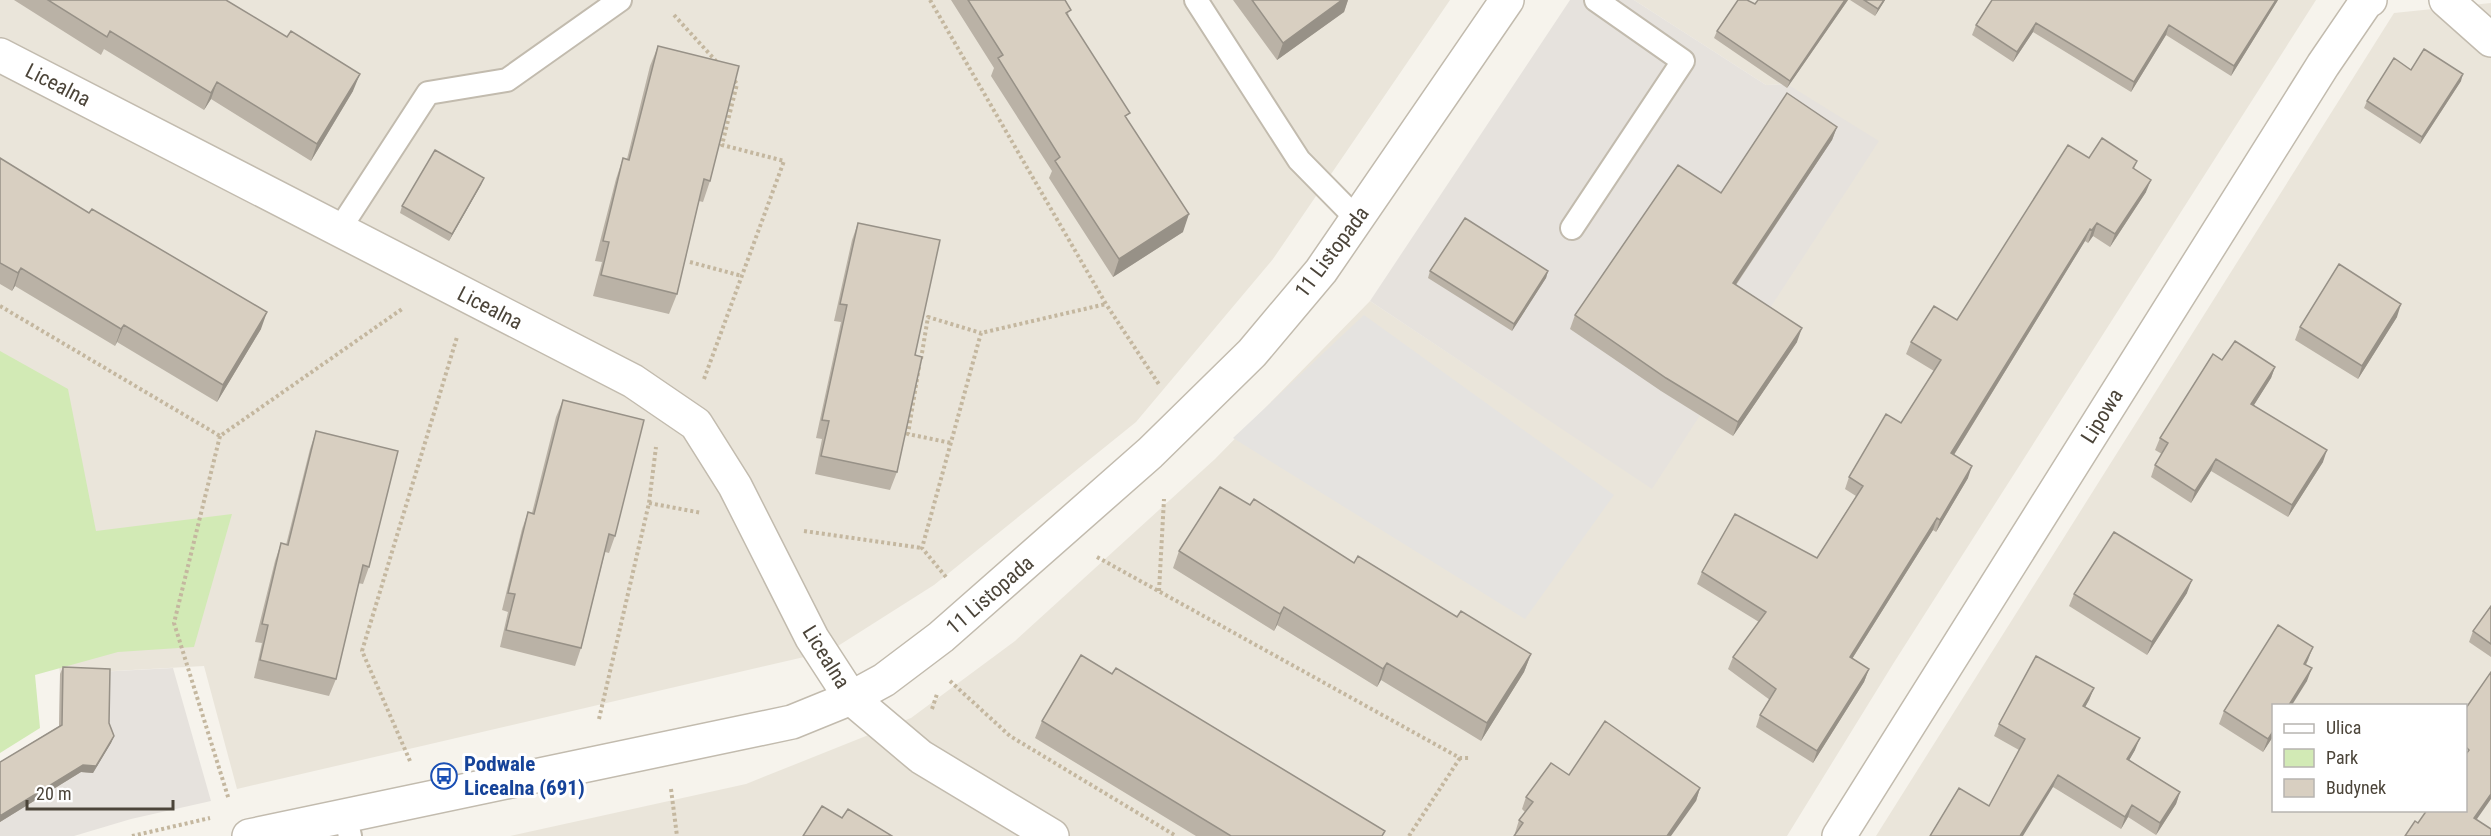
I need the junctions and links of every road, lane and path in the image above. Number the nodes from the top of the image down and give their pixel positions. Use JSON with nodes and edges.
{"nodes":[{"id":1,"x":620,"y":0,"type":"edge"},
{"id":2,"x":930,"y":0,"type":"edge"},
{"id":3,"x":1196,"y":0,"type":"edge"},
{"id":4,"x":1507,"y":0,"type":"edge"},
{"id":5,"x":1596,"y":0,"type":"edge"},
{"id":6,"x":2370,"y":0,"type":"edge"},
{"id":7,"x":2446,"y":0,"type":"edge"},
{"id":8,"x":674,"y":15,"type":"dead end"},
{"id":9,"x":2491,"y":40,"type":"edge"},
{"id":10,"x":0,"y":55,"type":"edge"},
{"id":11,"x":722,"y":67,"type":"edge"},
{"id":12,"x":729,"y":76,"type":"edge"},
{"id":13,"x":1358,"y":220,"type":"junction"},
{"id":14,"x":1572,"y":228,"type":"dead end"},
{"id":15,"x":339,"y":230,"type":"junction"},
{"id":16,"x":690,"y":262,"type":"edge"},
{"id":17,"x":742,"y":276,"type":"junction"},
{"id":18,"x":1106,"y":304,"type":"junction"},
{"id":19,"x":0,"y":306,"type":"edge"},
{"id":20,"x":405,"y":306,"type":"dead end"},
{"id":21,"x":459,"y":333,"type":"dead end"},
{"id":22,"x":981,"y":333,"type":"junction"},
{"id":23,"x":701,"y":386,"type":"dead end"},
{"id":24,"x":1166,"y":394,"type":"dead end"},
{"id":25,"x":220,"y":436,"type":"junction"},
{"id":26,"x":658,"y":436,"type":"dead end"},
{"id":27,"x":951,"y":443,"type":"junction"},
{"id":28,"x":1164,"y":492,"type":"dead end"},
{"id":29,"x":1103,"y":560,"type":"dead end"},
{"id":30,"x":952,"y":585,"type":"dead end"},
{"id":31,"x":1159,"y":591,"type":"junction"},
{"id":32,"x":945,"y":677,"type":"dead end"},
{"id":33,"x":851,"y":698,"type":"junction"},
{"id":34,"x":598,"y":722,"type":"dead end"},
{"id":35,"x":1460,"y":758,"type":"junction"},
{"id":36,"x":1471,"y":758,"type":"dead end"},
{"id":37,"x":414,"y":770,"type":"dead end"},
{"id":38,"x":669,"y":779,"type":"dead end"},
{"id":39,"x":230,"y":802,"type":"dead end"},
{"id":40,"x":348,"y":825,"type":"edge"},
{"id":41,"x":249,"y":836,"type":"edge"},
{"id":42,"x":677,"y":836,"type":"edge"},
{"id":43,"x":1052,"y":836,"type":"edge"},
{"id":44,"x":1176,"y":836,"type":"edge"},
{"id":45,"x":1409,"y":836,"type":"edge"},
{"id":46,"x":1839,"y":836,"type":"edge"}],
"edges":[{"from":1,"to":15,"type":"lane"},
{"from":2,"to":18,"type":"path"},
{"from":3,"to":13,"type":"lane"},
{"from":4,"to":13,"type":"street","name":"11 Listopada"},
{"from":5,"to":14,"type":"lane"},
{"from":6,"to":46,"type":"street","name":"Lipowa"},
{"from":7,"to":9,"type":"street"},
{"from":8,"to":11,"type":"path"},
{"from":10,"to":15,"type":"street","name":"Licealna"},
{"from":12,"to":17,"type":"path"},
{"from":13,"to":33,"type":"street","name":"11 Listopada"},
{"from":15,"to":33,"type":"street","name":"Licealna"},
{"from":16,"to":17,"type":"path"},
{"from":17,"to":23,"type":"path"},
{"from":18,"to":22,"type":"path"},
{"from":18,"to":24,"type":"path"},
{"from":19,"to":25,"type":"path"},
{"from":20,"to":25,"type":"path"},
{"from":21,"to":37,"type":"path"},
{"from":22,"to":27,"type":"path"},
{"from":22,"to":27,"type":"path"},
{"from":25,"to":39,"type":"path"},
{"from":26,"to":34,"type":"path"},
{"from":27,"to":30,"type":"path"},
{"from":28,"to":31,"type":"path"},
{"from":29,"to":31,"type":"path"},
{"from":31,"to":35,"type":"path"},
{"from":32,"to":44,"type":"path"},
{"from":33,"to":40,"type":"street","name":"11 Listopada"},
{"from":33,"to":43,"type":"street","name":"Licealna"},
{"from":35,"to":36,"type":"path"},
{"from":35,"to":45,"type":"path"},
{"from":38,"to":42,"type":"path"},
{"from":40,"to":41,"type":"street","name":"11 Listopada"}]}
